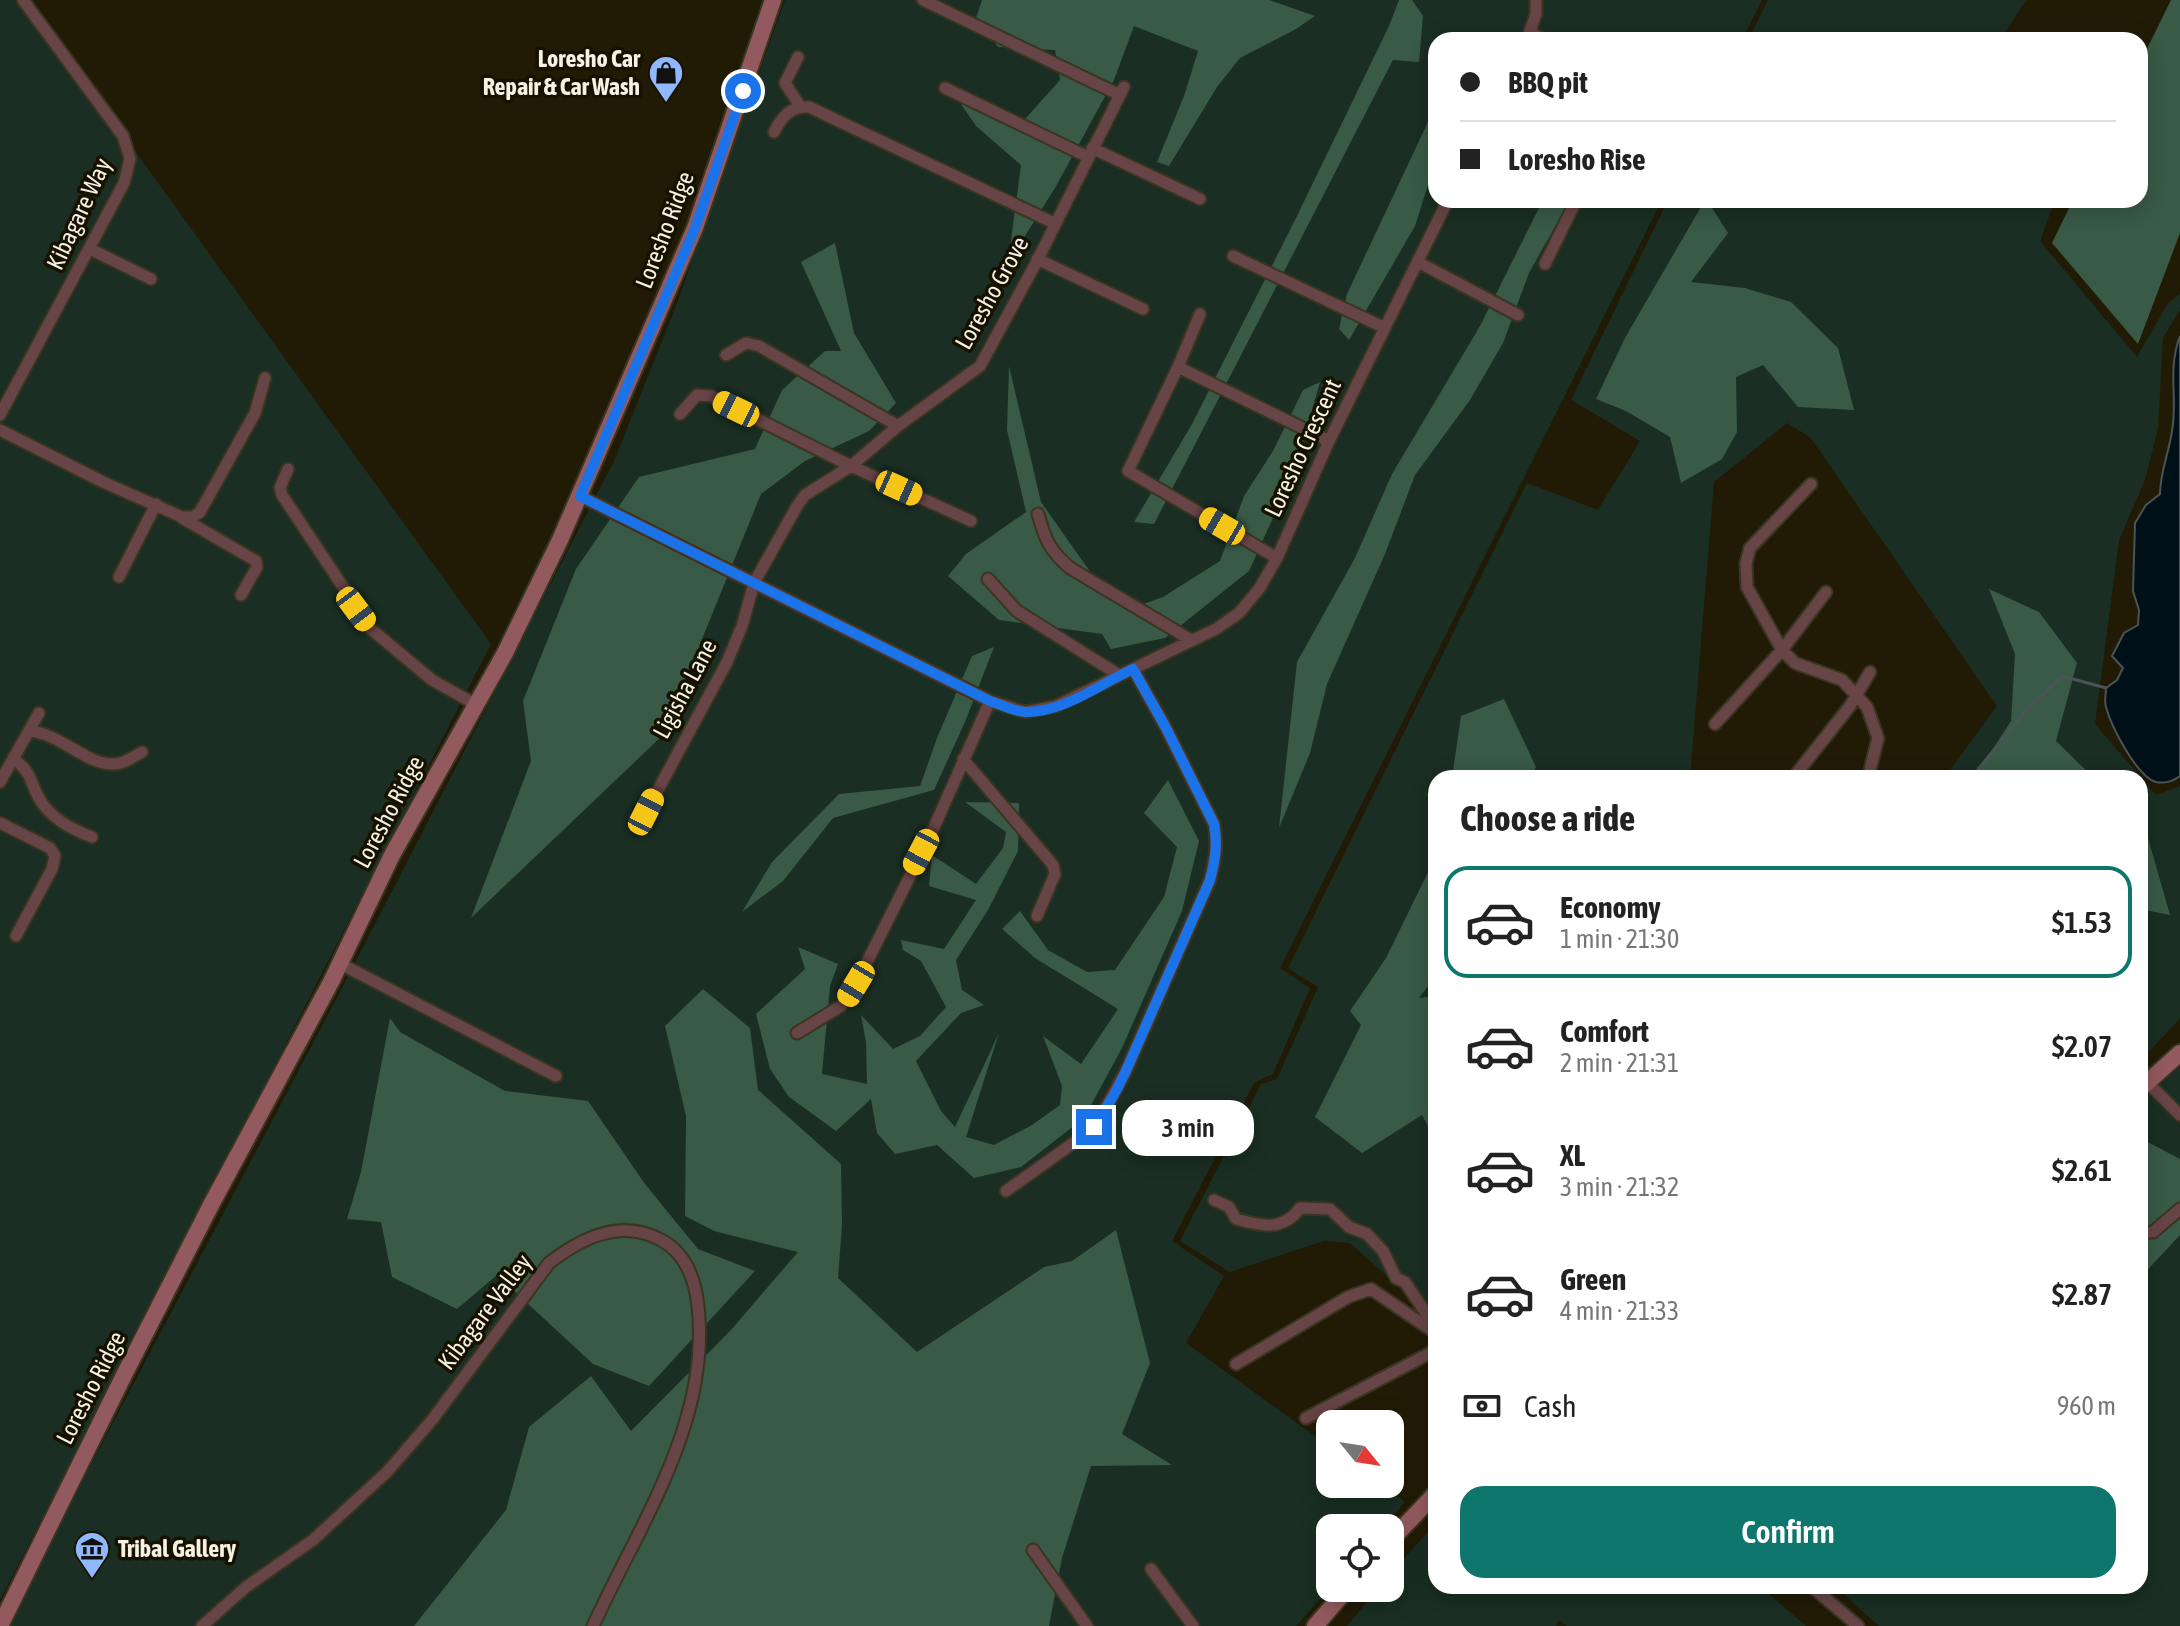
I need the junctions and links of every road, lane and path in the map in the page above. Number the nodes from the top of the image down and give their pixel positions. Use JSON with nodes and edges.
{"nodes":[{"id":1,"x":23,"y":0,"type":"edge"},
{"id":2,"x":773,"y":0,"type":"edge"},
{"id":3,"x":923,"y":0,"type":"edge"},
{"id":4,"x":1536,"y":0,"type":"edge"},
{"id":5,"x":1530,"y":32,"type":"edge"},
{"id":6,"x":798,"y":57,"type":"dead end"},
{"id":7,"x":945,"y":88,"type":"dead end"},
{"id":8,"x":800,"y":106,"type":"junction"},
{"id":9,"x":774,"y":132,"type":"dead end"},
{"id":10,"x":1090,"y":153,"type":"junction"},
{"id":11,"x":1200,"y":199,"type":"dead end"},
{"id":12,"x":1444,"y":208,"type":"edge"},
{"id":13,"x":1574,"y":208,"type":"edge"},
{"id":14,"x":1054,"y":223,"type":"junction"},
{"id":15,"x":90,"y":249,"type":"junction"},
{"id":16,"x":1233,"y":256,"type":"dead end"},
{"id":17,"x":1037,"y":259,"type":"junction"},
{"id":18,"x":1418,"y":262,"type":"junction"},
{"id":19,"x":1545,"y":264,"type":"dead end"},
{"id":20,"x":151,"y":279,"type":"dead end"},
{"id":21,"x":1143,"y":309,"type":"dead end"},
{"id":22,"x":1200,"y":314,"type":"dead end"},
{"id":23,"x":1518,"y":315,"type":"dead end"},
{"id":24,"x":1385,"y":328,"type":"junction"},
{"id":25,"x":726,"y":355,"type":"dead end"},
{"id":26,"x":1178,"y":367,"type":"junction"},
{"id":27,"x":265,"y":378,"type":"dead end"},
{"id":28,"x":680,"y":414,"type":"dead end"},
{"id":29,"x":0,"y":415,"type":"edge"},
{"id":30,"x":898,"y":426,"type":"junction"},
{"id":31,"x":0,"y":430,"type":"edge"},
{"id":32,"x":1329,"y":441,"type":"junction"},
{"id":33,"x":851,"y":466,"type":"junction"},
{"id":34,"x":288,"y":469,"type":"dead end"},
{"id":35,"x":1811,"y":484,"type":"dead end"},
{"id":36,"x":580,"y":496,"type":"junction"},
{"id":37,"x":156,"y":504,"type":"junction"},
{"id":38,"x":1038,"y":514,"type":"dead end"},
{"id":39,"x":182,"y":517,"type":"junction"},
{"id":40,"x":971,"y":521,"type":"dead end"},
{"id":41,"x":1277,"y":558,"type":"junction"},
{"id":42,"x":119,"y":577,"type":"dead end"},
{"id":43,"x":988,"y":579,"type":"dead end"},
{"id":44,"x":754,"y":583,"type":"junction"},
{"id":45,"x":1826,"y":592,"type":"dead end"},
{"id":46,"x":241,"y":595,"type":"dead end"},
{"id":47,"x":1191,"y":640,"type":"junction"},
{"id":48,"x":1782,"y":650,"type":"junction"},
{"id":49,"x":1133,"y":669,"type":"junction"},
{"id":50,"x":1870,"y":672,"type":"dead end"},
{"id":51,"x":1119,"y":675,"type":"junction"},
{"id":52,"x":1857,"y":696,"type":"junction"},
{"id":53,"x":990,"y":701,"type":"junction"},
{"id":54,"x":475,"y":704,"type":"junction"},
{"id":55,"x":39,"y":713,"type":"dead end"},
{"id":56,"x":1715,"y":724,"type":"dead end"},
{"id":57,"x":29,"y":731,"type":"junction"},
{"id":58,"x":142,"y":752,"type":"dead end"},
{"id":59,"x":13,"y":758,"type":"junction"},
{"id":60,"x":963,"y":759,"type":"junction"},
{"id":61,"x":1799,"y":770,"type":"edge"},
{"id":62,"x":1870,"y":770,"type":"edge"},
{"id":63,"x":0,"y":782,"type":"edge"},
{"id":64,"x":646,"y":812,"type":"dead end"},
{"id":65,"x":0,"y":823,"type":"edge"},
{"id":66,"x":92,"y":837,"type":"dead end"},
{"id":67,"x":1037,"y":916,"type":"dead end"},
{"id":68,"x":16,"y":936,"type":"dead end"},
{"id":69,"x":339,"y":963,"type":"junction"},
{"id":70,"x":797,"y":1033,"type":"dead end"},
{"id":71,"x":2180,"y":1053,"type":"edge"},
{"id":72,"x":556,"y":1076,"type":"dead end"},
{"id":73,"x":2148,"y":1082,"type":"edge"},
{"id":74,"x":2148,"y":1089,"type":"edge"},
{"id":75,"x":2180,"y":1115,"type":"edge"},
{"id":76,"x":1006,"y":1191,"type":"dead end"},
{"id":77,"x":1214,"y":1200,"type":"dead end"},
{"id":78,"x":2180,"y":1209,"type":"edge"},
{"id":79,"x":2148,"y":1232,"type":"edge"},
{"id":80,"x":1428,"y":1318,"type":"edge"},
{"id":81,"x":1428,"y":1325,"type":"edge"},
{"id":82,"x":1428,"y":1354,"type":"edge"},
{"id":83,"x":1236,"y":1364,"type":"dead end"},
{"id":84,"x":1306,"y":1418,"type":"dead end"},
{"id":85,"x":1428,"y":1501,"type":"edge"},
{"id":86,"x":1404,"y":1526,"type":"edge"},
{"id":87,"x":1033,"y":1550,"type":"dead end"},
{"id":88,"x":1151,"y":1569,"type":"dead end"},
{"id":89,"x":1820,"y":1594,"type":"edge"},
{"id":90,"x":1336,"y":1602,"type":"edge"},
{"id":91,"x":0,"y":1626,"type":"edge"},
{"id":92,"x":202,"y":1626,"type":"edge"},
{"id":93,"x":593,"y":1626,"type":"edge"},
{"id":94,"x":1087,"y":1626,"type":"edge"},
{"id":95,"x":1193,"y":1626,"type":"edge"},
{"id":96,"x":1315,"y":1626,"type":"edge"},
{"id":97,"x":1858,"y":1626,"type":"edge"}],
"edges":[{"from":1,"to":15,"type":"street","name":"Kibagare Way"},
{"from":2,"to":36,"type":"main road","name":"Loresho Ridge"},
{"from":3,"to":10,"type":"street","name":"Loresho Grove"},
{"from":4,"to":5,"type":"street"},
{"from":6,"to":8,"type":"street"},
{"from":7,"to":10,"type":"street"},
{"from":8,"to":9,"type":"street"},
{"from":8,"to":14,"type":"street"},
{"from":10,"to":11,"type":"street"},
{"from":10,"to":14,"type":"street","name":"Loresho Grove"},
{"from":12,"to":18,"type":"street","name":"Loresho Crescent"},
{"from":13,"to":19,"type":"street"},
{"from":14,"to":17,"type":"street","name":"Loresho Grove"},
{"from":15,"to":20,"type":"street"},
{"from":15,"to":29,"type":"street","name":"Kibagare Way"},
{"from":16,"to":24,"type":"street"},
{"from":17,"to":21,"type":"street"},
{"from":17,"to":30,"type":"street","name":"Loresho Grove"},
{"from":18,"to":23,"type":"street"},
{"from":18,"to":24,"type":"street","name":"Loresho Crescent"},
{"from":22,"to":26,"type":"street"},
{"from":24,"to":32,"type":"street","name":"Loresho Crescent"},
{"from":25,"to":30,"type":"street"},
{"from":26,"to":32,"type":"street"},
{"from":26,"to":41,"type":"street"},
{"from":27,"to":39,"type":"street"},
{"from":28,"to":33,"type":"street"},
{"from":30,"to":33,"type":"street","name":"Loresho Grove"},
{"from":31,"to":37,"type":"street"},
{"from":32,"to":41,"type":"street","name":"Loresho Crescent"},
{"from":33,"to":40,"type":"street"},
{"from":33,"to":44,"type":"street","name":"Loresho Grove"},
{"from":34,"to":54,"type":"street"},
{"from":35,"to":48,"type":"street"},
{"from":36,"to":44,"type":"street","name":"Loresho Crescent"},
{"from":36,"to":54,"type":"main road","name":"Loresho Ridge"},
{"from":37,"to":39,"type":"street"},
{"from":37,"to":42,"type":"street"},
{"from":38,"to":47,"type":"street"},
{"from":39,"to":46,"type":"street"},
{"from":41,"to":47,"type":"street","name":"Loresho Crescent"},
{"from":43,"to":51,"type":"street"},
{"from":44,"to":53,"type":"street","name":"Loresho Crescent"},
{"from":44,"to":64,"type":"street","name":"Ligisha Lane"},
{"from":45,"to":48,"type":"street"},
{"from":47,"to":49,"type":"street","name":"Loresho Crescent"},
{"from":48,"to":52,"type":"street"},
{"from":48,"to":56,"type":"street"},
{"from":49,"to":51,"type":"street","name":"Loresho Crescent"},
{"from":49,"to":76,"type":"street"},
{"from":50,"to":52,"type":"street"},
{"from":51,"to":53,"type":"street","name":"Loresho Crescent"},
{"from":52,"to":61,"type":"street"},
{"from":52,"to":62,"type":"street"},
{"from":53,"to":60,"type":"street"},
{"from":54,"to":69,"type":"main road","name":"Loresho Ridge"},
{"from":55,"to":57,"type":"street"},
{"from":57,"to":58,"type":"street"},
{"from":57,"to":59,"type":"street"},
{"from":59,"to":63,"type":"street"},
{"from":59,"to":66,"type":"street"},
{"from":60,"to":67,"type":"street"},
{"from":60,"to":70,"type":"street"},
{"from":65,"to":68,"type":"street"},
{"from":69,"to":72,"type":"street"},
{"from":69,"to":91,"type":"main road","name":"Loresho Ridge"},
{"from":71,"to":73,"type":"main road"},
{"from":74,"to":75,"type":"street"},
{"from":77,"to":80,"type":"street"},
{"from":78,"to":79,"type":"street"},
{"from":81,"to":83,"type":"street"},
{"from":82,"to":84,"type":"street"},
{"from":85,"to":86,"type":"main road"},
{"from":87,"to":94,"type":"street"},
{"from":88,"to":95,"type":"street"},
{"from":89,"to":97,"type":"street"},
{"from":90,"to":96,"type":"main road"},
{"from":92,"to":93,"type":"street","name":"Kibagare Valley"}]}
